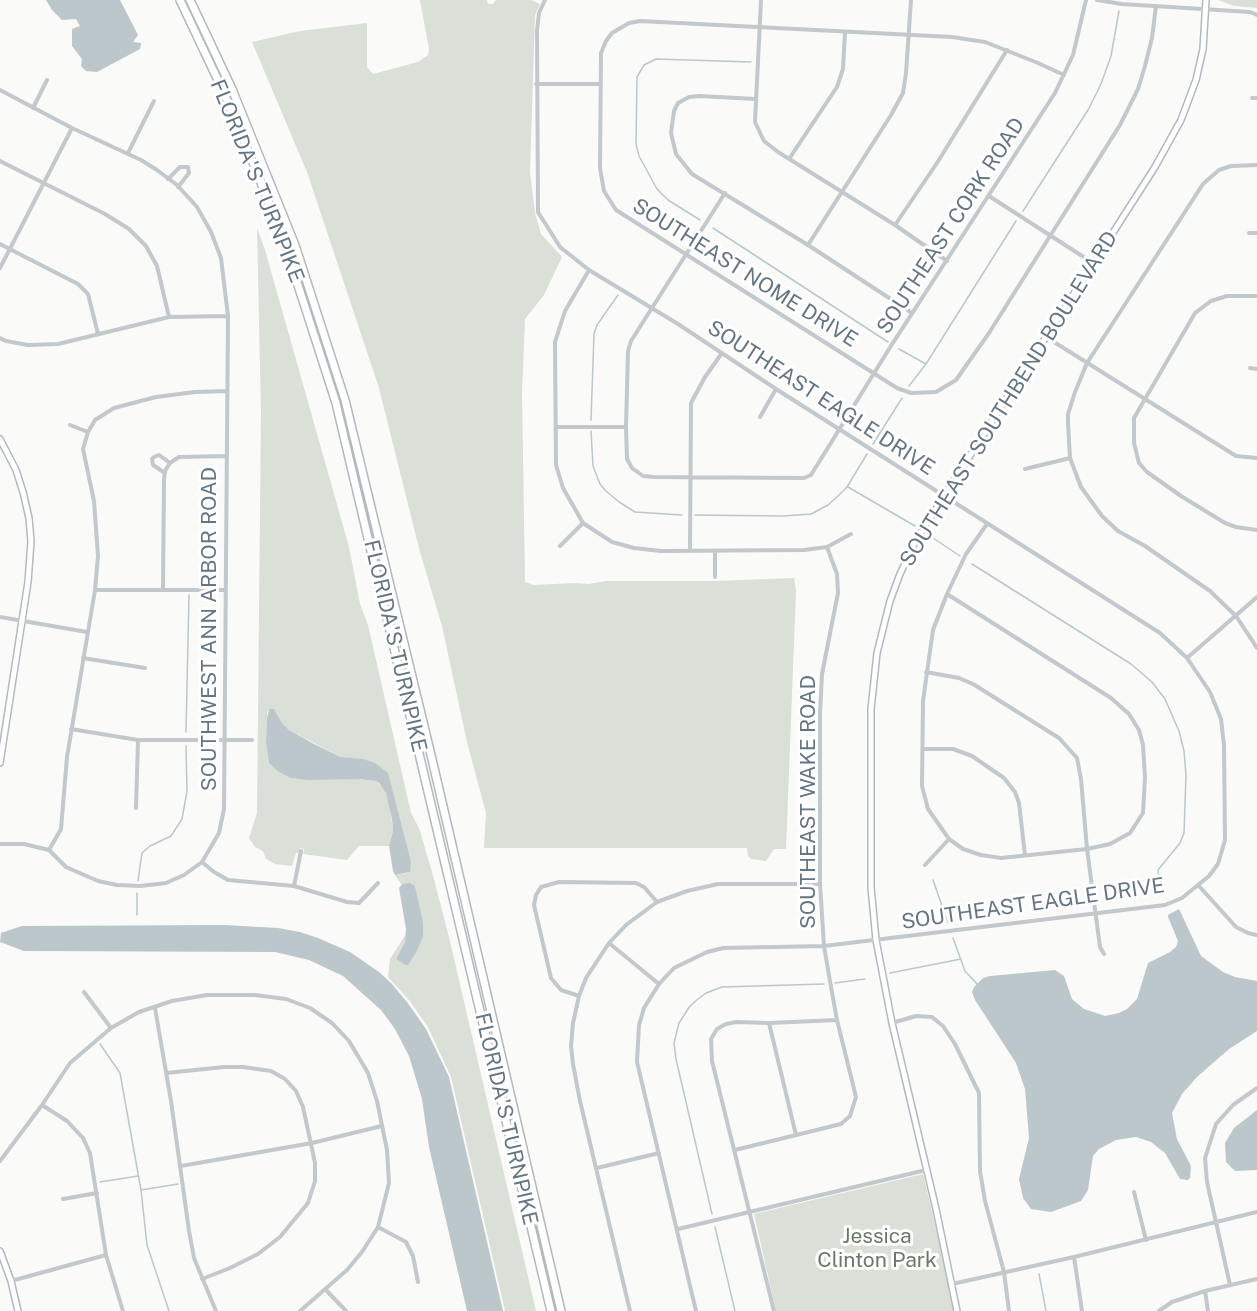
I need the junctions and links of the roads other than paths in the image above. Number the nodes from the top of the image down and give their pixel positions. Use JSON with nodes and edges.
{"nodes":[{"id":1,"x":180,"y":0,"type":"edge"},
{"id":2,"x":190,"y":0,"type":"edge"},
{"id":3,"x":545,"y":0,"type":"edge"},
{"id":4,"x":761,"y":0,"type":"edge"},
{"id":5,"x":911,"y":0,"type":"edge"},
{"id":6,"x":1086,"y":0,"type":"edge"},
{"id":7,"x":1097,"y":0,"type":"edge"},
{"id":8,"x":1206,"y":0,"type":"edge"},
{"id":9,"x":1156,"y":6,"type":"junction"},
{"id":10,"x":1206,"y":9,"type":"junction"},
{"id":11,"x":1257,"y":15,"type":"edge"},
{"id":12,"x":759,"y":27,"type":"junction"},
{"id":13,"x":845,"y":32,"type":"junction"},
{"id":14,"x":908,"y":35,"type":"junction"},
{"id":15,"x":1007,"y":50,"type":"junction"},
{"id":16,"x":1064,"y":75,"type":"junction"},
{"id":17,"x":47,"y":80,"type":"dead end"},
{"id":18,"x":536,"y":84,"type":"junction"},
{"id":19,"x":600,"y":84,"type":"junction"},
{"id":20,"x":0,"y":90,"type":"edge"},
{"id":21,"x":754,"y":99,"type":"junction"},
{"id":22,"x":154,"y":101,"type":"dead end"},
{"id":23,"x":33,"y":108,"type":"junction"},
{"id":24,"x":72,"y":128,"type":"junction"},
{"id":25,"x":128,"y":153,"type":"junction"},
{"id":26,"x":789,"y":159,"type":"junction"},
{"id":27,"x":0,"y":161,"type":"edge"},
{"id":28,"x":1257,"y":165,"type":"edge"},
{"id":29,"x":168,"y":179,"type":"junction"},
{"id":30,"x":44,"y":183,"type":"junction"},
{"id":31,"x":178,"y":187,"type":"junction"},
{"id":32,"x":725,"y":193,"type":"junction"},
{"id":33,"x":843,"y":193,"type":"junction"},
{"id":34,"x":989,"y":196,"type":"junction"},
{"id":35,"x":895,"y":225,"type":"junction"},
{"id":36,"x":1249,"y":233,"type":"dead end"},
{"id":37,"x":1257,"y":233,"type":"edge"},
{"id":38,"x":1050,"y":235,"type":"junction"},
{"id":39,"x":0,"y":244,"type":"edge"},
{"id":40,"x":808,"y":245,"type":"junction"},
{"id":41,"x":9,"y":249,"type":"junction"},
{"id":42,"x":686,"y":254,"type":"junction"},
{"id":43,"x":947,"y":261,"type":"junction"},
{"id":44,"x":1093,"y":263,"type":"junction"},
{"id":45,"x":0,"y":268,"type":"edge"},
{"id":46,"x":590,"y":270,"type":"junction"},
{"id":47,"x":1257,"y":296,"type":"edge"},
{"id":48,"x":652,"y":308,"type":"junction"},
{"id":49,"x":912,"y":313,"type":"junction"},
{"id":50,"x":228,"y":316,"type":"junction"},
{"id":51,"x":169,"y":317,"type":"junction"},
{"id":52,"x":98,"y":334,"type":"junction"},
{"id":53,"x":1046,"y":336,"type":"junction"},
{"id":54,"x":0,"y":338,"type":"edge"},
{"id":55,"x":722,"y":353,"type":"junction"},
{"id":56,"x":1087,"y":363,"type":"junction"},
{"id":57,"x":1250,"y":368,"type":"dead end"},
{"id":58,"x":1257,"y":369,"type":"edge"},
{"id":59,"x":874,"y":373,"type":"junction"},
{"id":60,"x":776,"y":389,"type":"junction"},
{"id":61,"x":227,"y":391,"type":"junction"},
{"id":62,"x":1143,"y":399,"type":"junction"},
{"id":63,"x":760,"y":417,"type":"dead end"},
{"id":64,"x":70,"y":424,"type":"dead end"},
{"id":65,"x":556,"y":427,"type":"junction"},
{"id":66,"x":626,"y":427,"type":"junction"},
{"id":67,"x":840,"y":429,"type":"junction"},
{"id":68,"x":88,"y":432,"type":"junction"},
{"id":69,"x":0,"y":439,"type":"edge"},
{"id":70,"x":226,"y":456,"type":"junction"},
{"id":71,"x":1070,"y":458,"type":"junction"},
{"id":72,"x":1257,"y":458,"type":"edge"},
{"id":73,"x":170,"y":464,"type":"junction"},
{"id":74,"x":1025,"y":469,"type":"dead end"},
{"id":75,"x":165,"y":473,"type":"junction"},
{"id":76,"x":690,"y":478,"type":"junction"},
{"id":77,"x":945,"y":495,"type":"junction"},
{"id":78,"x":583,"y":523,"type":"junction"},
{"id":79,"x":987,"y":524,"type":"junction"},
{"id":80,"x":1257,"y":530,"type":"edge"},
{"id":81,"x":851,"y":534,"type":"dead end"},
{"id":82,"x":560,"y":546,"type":"dead end"},
{"id":83,"x":827,"y":547,"type":"junction"},
{"id":84,"x":690,"y":551,"type":"junction"},
{"id":85,"x":715,"y":551,"type":"junction"},
{"id":86,"x":715,"y":577,"type":"dead end"},
{"id":87,"x":94,"y":590,"type":"junction"},
{"id":88,"x":163,"y":590,"type":"junction"},
{"id":89,"x":224,"y":590,"type":"junction"},
{"id":90,"x":947,"y":594,"type":"junction"},
{"id":91,"x":1257,"y":597,"type":"edge"},
{"id":92,"x":1236,"y":616,"type":"junction"},
{"id":93,"x":0,"y":617,"type":"edge"},
{"id":94,"x":22,"y":621,"type":"junction"},
{"id":95,"x":87,"y":632,"type":"junction"},
{"id":96,"x":1257,"y":648,"type":"edge"},
{"id":97,"x":1186,"y":657,"type":"junction"},
{"id":98,"x":83,"y":658,"type":"junction"},
{"id":99,"x":146,"y":668,"type":"dead end"},
{"id":100,"x":926,"y":672,"type":"junction"},
{"id":101,"x":71,"y":729,"type":"junction"},
{"id":102,"x":138,"y":740,"type":"junction"},
{"id":103,"x":225,"y":740,"type":"junction"},
{"id":104,"x":252,"y":740,"type":"dead end"},
{"id":105,"x":923,"y":749,"type":"junction"},
{"id":106,"x":0,"y":763,"type":"edge"},
{"id":107,"x":136,"y":808,"type":"dead end"},
{"id":108,"x":949,"y":839,"type":"junction"},
{"id":109,"x":0,"y":844,"type":"edge"},
{"id":110,"x":1087,"y":849,"type":"junction"},
{"id":111,"x":49,"y":850,"type":"junction"},
{"id":112,"x":301,"y":851,"type":"dead end"},
{"id":113,"x":1025,"y":855,"type":"junction"},
{"id":114,"x":202,"y":862,"type":"junction"},
{"id":115,"x":925,"y":865,"type":"dead end"},
{"id":116,"x":378,"y":883,"type":"dead end"},
{"id":117,"x":820,"y":884,"type":"junction"},
{"id":118,"x":294,"y":886,"type":"junction"},
{"id":119,"x":1199,"y":886,"type":"junction"},
{"id":120,"x":657,"y":903,"type":"junction"},
{"id":121,"x":1095,"y":913,"type":"junction"},
{"id":122,"x":1257,"y":935,"type":"edge"},
{"id":123,"x":876,"y":940,"type":"junction"},
{"id":124,"x":609,"y":943,"type":"junction"},
{"id":125,"x":824,"y":946,"type":"junction"},
{"id":126,"x":1104,"y":954,"type":"dead end"},
{"id":127,"x":659,"y":984,"type":"junction"},
{"id":128,"x":84,"y":992,"type":"dead end"},
{"id":129,"x":579,"y":996,"type":"junction"},
{"id":130,"x":155,"y":1008,"type":"junction"},
{"id":131,"x":837,"y":1020,"type":"junction"},
{"id":132,"x":769,"y":1023,"type":"junction"},
{"id":133,"x":892,"y":1023,"type":"junction"},
{"id":134,"x":111,"y":1028,"type":"junction"},
{"id":135,"x":166,"y":1073,"type":"junction"},
{"id":136,"x":1257,"y":1088,"type":"edge"},
{"id":137,"x":42,"y":1105,"type":"junction"},
{"id":138,"x":382,"y":1126,"type":"junction"},
{"id":139,"x":796,"y":1135,"type":"junction"},
{"id":140,"x":312,"y":1143,"type":"junction"},
{"id":141,"x":735,"y":1150,"type":"junction"},
{"id":142,"x":659,"y":1154,"type":"junction"},
{"id":143,"x":0,"y":1161,"type":"edge"},
{"id":144,"x":181,"y":1166,"type":"junction"},
{"id":145,"x":597,"y":1168,"type":"junction"},
{"id":146,"x":926,"y":1170,"type":"junction"},
{"id":147,"x":1134,"y":1192,"type":"dead end"},
{"id":148,"x":97,"y":1193,"type":"junction"},
{"id":149,"x":63,"y":1199,"type":"dead end"},
{"id":150,"x":750,"y":1212,"type":"junction"},
{"id":151,"x":1257,"y":1212,"type":"edge"},
{"id":152,"x":1216,"y":1222,"type":"junction"},
{"id":153,"x":378,"y":1227,"type":"junction"},
{"id":154,"x":678,"y":1229,"type":"junction"},
{"id":155,"x":1146,"y":1240,"type":"junction"},
{"id":156,"x":0,"y":1251,"type":"edge"},
{"id":157,"x":106,"y":1255,"type":"junction"},
{"id":158,"x":1074,"y":1257,"type":"junction"},
{"id":159,"x":1004,"y":1272,"type":"junction"},
{"id":160,"x":202,"y":1279,"type":"junction"},
{"id":161,"x":1257,"y":1279,"type":"edge"},
{"id":162,"x":11,"y":1281,"type":"junction"},
{"id":163,"x":418,"y":1282,"type":"dead end"},
{"id":164,"x":952,"y":1284,"type":"junction"},
{"id":165,"x":1230,"y":1285,"type":"junction"},
{"id":166,"x":325,"y":1289,"type":"junction"},
{"id":167,"x":1204,"y":1291,"type":"junction"},
{"id":168,"x":18,"y":1311,"type":"edge"},
{"id":169,"x":123,"y":1311,"type":"edge"},
{"id":170,"x":216,"y":1311,"type":"edge"},
{"id":171,"x":300,"y":1311,"type":"edge"},
{"id":172,"x":346,"y":1311,"type":"edge"},
{"id":173,"x":552,"y":1311,"type":"edge"},
{"id":174,"x":561,"y":1311,"type":"edge"},
{"id":175,"x":630,"y":1311,"type":"edge"},
{"id":176,"x":696,"y":1311,"type":"edge"},
{"id":177,"x":774,"y":1311,"type":"edge"},
{"id":178,"x":957,"y":1311,"type":"edge"},
{"id":179,"x":1009,"y":1311,"type":"edge"},
{"id":180,"x":1082,"y":1311,"type":"edge"},
{"id":181,"x":1159,"y":1311,"type":"edge"},
{"id":182,"x":1208,"y":1311,"type":"edge"}],
"edges":[{"from":1,"to":173,"type":"highway","name":"FLORIDA'S TURNPIKE"},
{"from":2,"to":174,"type":"highway","name":"FLORIDA'S TURNPIKE"},
{"from":3,"to":18,"type":"street","name":"SOUTHEAST EAGLE DRIVE"},
{"from":4,"to":12,"type":"street"},
{"from":5,"to":14,"type":"street"},
{"from":6,"to":16,"type":"street","name":"SOUTHEAST CORK ROAD"},
{"from":7,"to":9,"type":"street"},
{"from":8,"to":10,"type":"street","name":"SOUTHEAST SOUTHBEND BOULEVARD"},
{"from":9,"to":10,"type":"street"},
{"from":9,"to":38,"type":"street","name":"SOUTHEAST NOME DRIVE"},
{"from":10,"to":11,"type":"street"},
{"from":10,"to":44,"type":"street","name":"SOUTHEAST SOUTHBEND BOULEVARD"},
{"from":12,"to":13,"type":"street","name":"SOUTHEAST NOME DRIVE"},
{"from":12,"to":19,"type":"street","name":"SOUTHEAST NOME DRIVE"},
{"from":12,"to":21,"type":"street"},
{"from":13,"to":14,"type":"street","name":"SOUTHEAST NOME DRIVE"},
{"from":13,"to":26,"type":"street"},
{"from":14,"to":15,"type":"street","name":"SOUTHEAST NOME DRIVE"},
{"from":14,"to":33,"type":"street"},
{"from":15,"to":16,"type":"street","name":"SOUTHEAST NOME DRIVE"},
{"from":15,"to":35,"type":"street"},
{"from":16,"to":34,"type":"street","name":"SOUTHEAST CORK ROAD"},
{"from":17,"to":23,"type":"street"},
{"from":18,"to":19,"type":"street"},
{"from":18,"to":46,"type":"street","name":"SOUTHEAST EAGLE DRIVE"},
{"from":19,"to":42,"type":"street","name":"SOUTHEAST NOME DRIVE"},
{"from":20,"to":23,"type":"street","name":"SOUTHWEST ANN ARBOR ROAD"},
{"from":21,"to":26,"type":"street"},
{"from":21,"to":32,"type":"street"},
{"from":22,"to":25,"type":"street"},
{"from":23,"to":24,"type":"street","name":"SOUTHWEST ANN ARBOR ROAD"},
{"from":24,"to":25,"type":"street","name":"SOUTHWEST ANN ARBOR ROAD"},
{"from":24,"to":30,"type":"street"},
{"from":25,"to":29,"type":"street","name":"SOUTHWEST ANN ARBOR ROAD"},
{"from":26,"to":33,"type":"street"},
{"from":27,"to":30,"type":"street"},
{"from":28,"to":56,"type":"street"},
{"from":29,"to":31,"type":"street","name":"SOUTHWEST ANN ARBOR ROAD"},
{"from":29,"to":31,"type":"street"},
{"from":30,"to":41,"type":"street"},
{"from":30,"to":51,"type":"street"},
{"from":31,"to":50,"type":"street","name":"SOUTHWEST ANN ARBOR ROAD"},
{"from":32,"to":40,"type":"street"},
{"from":32,"to":42,"type":"street","name":"SOUTHEAST CORK ROAD"},
{"from":33,"to":35,"type":"street"},
{"from":33,"to":40,"type":"street"},
{"from":34,"to":38,"type":"street"},
{"from":34,"to":43,"type":"street","name":"SOUTHEAST CORK ROAD"},
{"from":35,"to":43,"type":"street"},
{"from":36,"to":37,"type":"street"},
{"from":38,"to":44,"type":"street"},
{"from":38,"to":59,"type":"street","name":"SOUTHEAST NOME DRIVE"},
{"from":39,"to":41,"type":"street"},
{"from":40,"to":49,"type":"street"},
{"from":41,"to":45,"type":"street"},
{"from":41,"to":52,"type":"street"},
{"from":42,"to":48,"type":"street","name":"SOUTHEAST CORK ROAD"},
{"from":42,"to":59,"type":"street","name":"SOUTHEAST NOME DRIVE"},
{"from":43,"to":49,"type":"street","name":"SOUTHEAST CORK ROAD"},
{"from":44,"to":53,"type":"street","name":"SOUTHEAST SOUTHBEND BOULEVARD"},
{"from":46,"to":48,"type":"street","name":"SOUTHEAST EAGLE DRIVE"},
{"from":46,"to":65,"type":"street"},
{"from":47,"to":62,"type":"street"},
{"from":48,"to":55,"type":"street","name":"SOUTHEAST EAGLE DRIVE"},
{"from":48,"to":66,"type":"street","name":"SOUTHEAST CORK ROAD"},
{"from":49,"to":59,"type":"street","name":"SOUTHEAST CORK ROAD"},
{"from":50,"to":51,"type":"street"},
{"from":50,"to":61,"type":"street","name":"SOUTHWEST ANN ARBOR ROAD"},
{"from":51,"to":52,"type":"street"},
{"from":52,"to":54,"type":"street"},
{"from":53,"to":56,"type":"street"},
{"from":53,"to":77,"type":"street","name":"SOUTHEAST SOUTHBEND BOULEVARD"},
{"from":55,"to":60,"type":"street","name":"SOUTHEAST EAGLE DRIVE"},
{"from":55,"to":76,"type":"street"},
{"from":56,"to":62,"type":"street"},
{"from":56,"to":71,"type":"street"},
{"from":57,"to":58,"type":"street"},
{"from":59,"to":67,"type":"street","name":"SOUTHEAST CORK ROAD"},
{"from":60,"to":63,"type":"street"},
{"from":60,"to":67,"type":"street","name":"SOUTHEAST EAGLE DRIVE"},
{"from":61,"to":68,"type":"street"},
{"from":61,"to":70,"type":"street","name":"SOUTHWEST ANN ARBOR ROAD"},
{"from":62,"to":72,"type":"street"},
{"from":62,"to":80,"type":"street"},
{"from":64,"to":68,"type":"street"},
{"from":65,"to":66,"type":"street"},
{"from":65,"to":78,"type":"street"},
{"from":66,"to":76,"type":"street","name":"SOUTHEAST CORK ROAD"},
{"from":67,"to":76,"type":"street","name":"SOUTHEAST CORK ROAD"},
{"from":67,"to":77,"type":"street","name":"SOUTHEAST EAGLE DRIVE"},
{"from":68,"to":87,"type":"street"},
{"from":69,"to":94,"type":"street"},
{"from":70,"to":73,"type":"street"},
{"from":70,"to":89,"type":"street","name":"SOUTHWEST ANN ARBOR ROAD"},
{"from":71,"to":74,"type":"street"},
{"from":71,"to":92,"type":"street"},
{"from":73,"to":75,"type":"street"},
{"from":73,"to":75,"type":"street"},
{"from":75,"to":88,"type":"street"},
{"from":76,"to":84,"type":"street"},
{"from":77,"to":79,"type":"street","name":"SOUTHEAST EAGLE DRIVE"},
{"from":77,"to":123,"type":"street","name":"SOUTHEAST SOUTHBEND BOULEVARD"},
{"from":78,"to":82,"type":"street"},
{"from":78,"to":84,"type":"street"},
{"from":79,"to":90,"type":"street"},
{"from":79,"to":97,"type":"street","name":"SOUTHEAST EAGLE DRIVE"},
{"from":81,"to":83,"type":"street"},
{"from":83,"to":85,"type":"street"},
{"from":83,"to":117,"type":"street","name":"SOUTHEAST WAKE ROAD"},
{"from":84,"to":85,"type":"street"},
{"from":85,"to":86,"type":"street"},
{"from":87,"to":88,"type":"street"},
{"from":87,"to":95,"type":"street"},
{"from":88,"to":89,"type":"street"},
{"from":89,"to":103,"type":"street","name":"SOUTHWEST ANN ARBOR ROAD"},
{"from":90,"to":100,"type":"street"},
{"from":90,"to":110,"type":"street"},
{"from":91,"to":92,"type":"street"},
{"from":92,"to":96,"type":"street"},
{"from":92,"to":97,"type":"street"},
{"from":93,"to":94,"type":"street"},
{"from":94,"to":95,"type":"street"},
{"from":94,"to":106,"type":"street"},
{"from":95,"to":98,"type":"street"},
{"from":97,"to":119,"type":"street","name":"SOUTHEAST EAGLE DRIVE"},
{"from":98,"to":99,"type":"street"},
{"from":98,"to":101,"type":"street"},
{"from":100,"to":105,"type":"street"},
{"from":100,"to":110,"type":"street"},
{"from":101,"to":102,"type":"street"},
{"from":101,"to":111,"type":"street"},
{"from":102,"to":103,"type":"street"},
{"from":102,"to":107,"type":"street"},
{"from":103,"to":104,"type":"street"},
{"from":103,"to":114,"type":"street","name":"SOUTHWEST ANN ARBOR ROAD"},
{"from":105,"to":108,"type":"street"},
{"from":105,"to":113,"type":"street"},
{"from":108,"to":113,"type":"street"},
{"from":108,"to":115,"type":"street"},
{"from":109,"to":111,"type":"street","name":"SOUTHWEST ANN ARBOR ROAD"},
{"from":110,"to":113,"type":"street"},
{"from":110,"to":121,"type":"street"},
{"from":111,"to":114,"type":"street","name":"SOUTHWEST ANN ARBOR ROAD"},
{"from":112,"to":118,"type":"street"},
{"from":114,"to":118,"type":"street"},
{"from":116,"to":118,"type":"street"},
{"from":117,"to":120,"type":"street"},
{"from":117,"to":125,"type":"street","name":"SOUTHEAST WAKE ROAD"},
{"from":119,"to":121,"type":"street","name":"SOUTHEAST EAGLE DRIVE"},
{"from":119,"to":122,"type":"street"},
{"from":120,"to":124,"type":"street"},
{"from":120,"to":129,"type":"street"},
{"from":121,"to":123,"type":"street","name":"SOUTHEAST EAGLE DRIVE"},
{"from":121,"to":126,"type":"street"},
{"from":123,"to":125,"type":"street","name":"SOUTHEAST EAGLE DRIVE"},
{"from":123,"to":133,"type":"street","name":"SOUTHEAST SOUTHBEND BOULEVARD"},
{"from":124,"to":127,"type":"street"},
{"from":124,"to":129,"type":"street"},
{"from":125,"to":127,"type":"street","name":"SOUTHEAST EAGLE DRIVE"},
{"from":125,"to":131,"type":"street","name":"SOUTHEAST WAKE ROAD"},
{"from":127,"to":142,"type":"street","name":"SOUTHEAST EAGLE DRIVE"},
{"from":128,"to":134,"type":"street"},
{"from":129,"to":145,"type":"street"},
{"from":130,"to":134,"type":"street"},
{"from":130,"to":135,"type":"street"},
{"from":130,"to":138,"type":"street"},
{"from":131,"to":132,"type":"street"},
{"from":131,"to":139,"type":"street","name":"SOUTHEAST WAKE ROAD"},
{"from":132,"to":139,"type":"street"},
{"from":132,"to":141,"type":"street"},
{"from":133,"to":146,"type":"street","name":"SOUTHEAST SOUTHBEND BOULEVARD"},
{"from":133,"to":159,"type":"street"},
{"from":134,"to":137,"type":"street"},
{"from":135,"to":140,"type":"street"},
{"from":135,"to":144,"type":"street"},
{"from":136,"to":152,"type":"street"},
{"from":137,"to":143,"type":"street"},
{"from":137,"to":148,"type":"street"},
{"from":138,"to":140,"type":"street"},
{"from":138,"to":153,"type":"street"},
{"from":139,"to":141,"type":"street","name":"SOUTHEAST WAKE ROAD"},
{"from":140,"to":144,"type":"street"},
{"from":140,"to":160,"type":"street"},
{"from":141,"to":150,"type":"street"},
{"from":142,"to":145,"type":"street"},
{"from":142,"to":154,"type":"street","name":"SOUTHEAST EAGLE DRIVE"},
{"from":144,"to":160,"type":"street"},
{"from":145,"to":175,"type":"street"},
{"from":146,"to":150,"type":"street"},
{"from":146,"to":164,"type":"street","name":"SOUTHEAST SOUTHBEND BOULEVARD"},
{"from":147,"to":155,"type":"street"},
{"from":148,"to":149,"type":"street"},
{"from":148,"to":157,"type":"street"},
{"from":150,"to":154,"type":"street"},
{"from":150,"to":177,"type":"street"},
{"from":151,"to":152,"type":"street"},
{"from":152,"to":155,"type":"street"},
{"from":152,"to":165,"type":"street"},
{"from":153,"to":163,"type":"street"},
{"from":153,"to":166,"type":"street"},
{"from":154,"to":176,"type":"street","name":"SOUTHEAST EAGLE DRIVE"},
{"from":155,"to":158,"type":"street"},
{"from":156,"to":162,"type":"street"},
{"from":157,"to":162,"type":"street"},
{"from":157,"to":169,"type":"street"},
{"from":158,"to":159,"type":"street"},
{"from":158,"to":180,"type":"street"},
{"from":159,"to":164,"type":"street"},
{"from":159,"to":179,"type":"street"},
{"from":160,"to":170,"type":"street"},
{"from":161,"to":165,"type":"street"},
{"from":162,"to":168,"type":"street"},
{"from":164,"to":178,"type":"street","name":"SOUTHEAST SOUTHBEND BOULEVARD"},
{"from":165,"to":167,"type":"street"},
{"from":166,"to":171,"type":"street"},
{"from":166,"to":172,"type":"street"},
{"from":167,"to":181,"type":"street"},
{"from":167,"to":182,"type":"street"}]}
